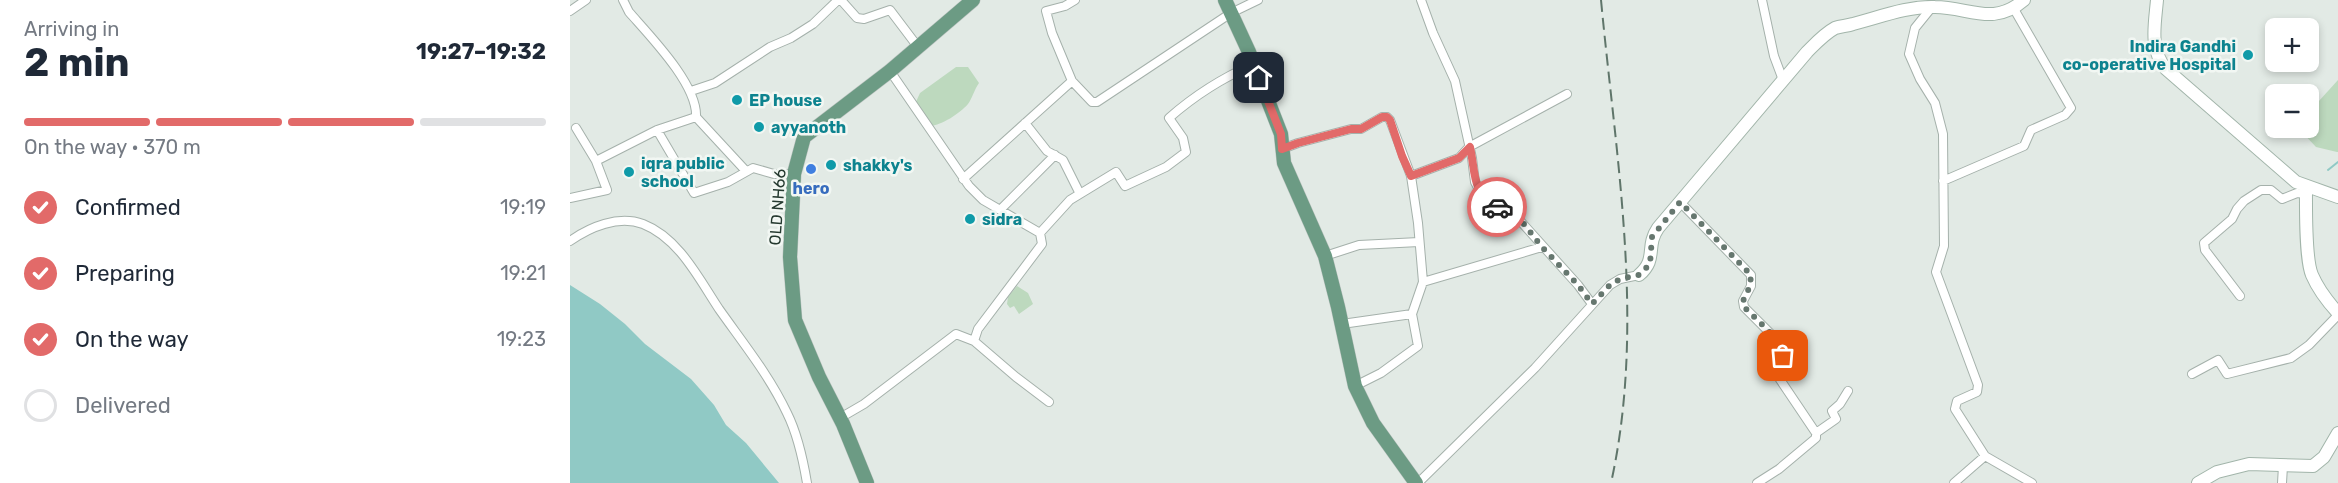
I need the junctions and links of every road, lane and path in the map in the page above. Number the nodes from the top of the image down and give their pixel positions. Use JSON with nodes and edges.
{"nodes":[{"id":1,"x":586,"y":0,"type":"edge"},
{"id":2,"x":623,"y":0,"type":"edge"},
{"id":3,"x":839,"y":0,"type":"edge"},
{"id":4,"x":973,"y":0,"type":"edge"},
{"id":5,"x":1075,"y":0,"type":"edge"},
{"id":6,"x":1225,"y":0,"type":"edge"},
{"id":7,"x":1258,"y":0,"type":"edge"},
{"id":8,"x":1421,"y":0,"type":"edge"},
{"id":9,"x":1762,"y":0,"type":"edge"},
{"id":10,"x":2024,"y":0,"type":"edge"},
{"id":11,"x":2157,"y":0,"type":"edge"},
{"id":12,"x":1059,"y":3,"type":"edge"},
{"id":13,"x":1932,"y":7,"type":"junction"},
{"id":14,"x":2014,"y":9,"type":"junction"},
{"id":15,"x":570,"y":11,"type":"edge"},
{"id":16,"x":1232,"y":13,"type":"junction"},
{"id":17,"x":918,"y":47,"type":"junction"},
{"id":18,"x":1254,"y":64,"type":"junction"},
{"id":19,"x":890,"y":72,"type":"junction"},
{"id":20,"x":1784,"y":80,"type":"junction"},
{"id":21,"x":1072,"y":81,"type":"junction"},
{"id":22,"x":691,"y":91,"type":"junction"},
{"id":23,"x":1567,"y":94,"type":"dead end"},
{"id":24,"x":696,"y":117,"type":"junction"},
{"id":25,"x":1025,"y":123,"type":"junction"},
{"id":26,"x":576,"y":128,"type":"dead end"},
{"id":27,"x":657,"y":130,"type":"junction"},
{"id":28,"x":1470,"y":147,"type":"junction"},
{"id":29,"x":1282,"y":149,"type":"junction"},
{"id":30,"x":1055,"y":155,"type":"junction"},
{"id":31,"x":596,"y":161,"type":"junction"},
{"id":32,"x":745,"y":170,"type":"junction"},
{"id":33,"x":794,"y":174,"type":"junction"},
{"id":34,"x":1411,"y":176,"type":"junction"},
{"id":35,"x":963,"y":179,"type":"junction"},
{"id":36,"x":1943,"y":181,"type":"junction"},
{"id":37,"x":2306,"y":190,"type":"junction"},
{"id":38,"x":1080,"y":194,"type":"junction"},
{"id":39,"x":2338,"y":197,"type":"edge"},
{"id":40,"x":570,"y":198,"type":"edge"},
{"id":41,"x":1680,"y":202,"type":"junction"},
{"id":42,"x":1001,"y":209,"type":"junction"},
{"id":43,"x":1040,"y":233,"type":"junction"},
{"id":44,"x":570,"y":241,"type":"edge"},
{"id":45,"x":1419,"y":242,"type":"junction"},
{"id":46,"x":1542,"y":247,"type":"junction"},
{"id":47,"x":1325,"y":256,"type":"junction"},
{"id":48,"x":1639,"y":275,"type":"joint"},
{"id":49,"x":1423,"y":282,"type":"junction"},
{"id":50,"x":2240,"y":296,"type":"dead end"},
{"id":51,"x":1592,"y":304,"type":"junction"},
{"id":52,"x":1412,"y":314,"type":"junction"},
{"id":53,"x":2338,"y":314,"type":"edge"},
{"id":54,"x":1342,"y":324,"type":"junction"},
{"id":55,"x":974,"y":341,"type":"junction"},
{"id":56,"x":2192,"y":374,"type":"dead end"},
{"id":57,"x":1355,"y":386,"type":"junction"},
{"id":58,"x":1848,"y":392,"type":"dead end"},
{"id":59,"x":1049,"y":402,"type":"dead end"},
{"id":60,"x":840,"y":418,"type":"junction"},
{"id":61,"x":1816,"y":433,"type":"junction"},
{"id":62,"x":2338,"y":433,"type":"edge"},
{"id":63,"x":1984,"y":456,"type":"junction"},
{"id":64,"x":2283,"y":465,"type":"junction"},
{"id":65,"x":807,"y":483,"type":"edge"},
{"id":66,"x":867,"y":483,"type":"edge"},
{"id":67,"x":1417,"y":483,"type":"edge"},
{"id":68,"x":1757,"y":483,"type":"edge"},
{"id":69,"x":1954,"y":483,"type":"edge"},
{"id":70,"x":2032,"y":483,"type":"edge"},
{"id":71,"x":2198,"y":483,"type":"edge"},
{"id":72,"x":2282,"y":483,"type":"edge"}],
"edges":[{"from":1,"to":15,"type":"street"},
{"from":2,"to":22,"type":"street"},
{"from":3,"to":17,"type":"street"},
{"from":3,"to":22,"type":"street"},
{"from":4,"to":17,"type":"main road","name":"OLD NH66"},
{"from":5,"to":12,"type":"street"},
{"from":6,"to":16,"type":"main road"},
{"from":7,"to":16,"type":"street"},
{"from":8,"to":28,"type":"street"},
{"from":9,"to":20,"type":"street"},
{"from":10,"to":14,"type":"main road"},
{"from":11,"to":37,"type":"main road"},
{"from":12,"to":21,"type":"street"},
{"from":13,"to":14,"type":"main road"},
{"from":13,"to":20,"type":"main road"},
{"from":13,"to":36,"type":"street"},
{"from":14,"to":36,"type":"street"},
{"from":16,"to":18,"type":"main road"},
{"from":16,"to":21,"type":"street"},
{"from":17,"to":19,"type":"main road","name":"OLD NH66"},
{"from":18,"to":29,"type":"main road"},
{"from":18,"to":38,"type":"street"},
{"from":19,"to":33,"type":"main road","name":"OLD NH66"},
{"from":19,"to":35,"type":"street"},
{"from":20,"to":41,"type":"main road"},
{"from":21,"to":25,"type":"street"},
{"from":22,"to":24,"type":"street"},
{"from":23,"to":28,"type":"street"},
{"from":24,"to":27,"type":"street"},
{"from":24,"to":32,"type":"street"},
{"from":25,"to":30,"type":"street"},
{"from":25,"to":35,"type":"street"},
{"from":26,"to":31,"type":"street"},
{"from":27,"to":31,"type":"street"},
{"from":27,"to":32,"type":"street"},
{"from":28,"to":34,"type":"street"},
{"from":28,"to":46,"type":"street"},
{"from":29,"to":34,"type":"street"},
{"from":29,"to":47,"type":"main road"},
{"from":30,"to":38,"type":"street"},
{"from":30,"to":42,"type":"street"},
{"from":31,"to":40,"type":"street"},
{"from":32,"to":33,"type":"street"},
{"from":33,"to":60,"type":"main road","name":"OLD NH66"},
{"from":34,"to":45,"type":"street"},
{"from":35,"to":42,"type":"street"},
{"from":36,"to":63,"type":"street"},
{"from":37,"to":39,"type":"main road"},
{"from":37,"to":50,"type":"street"},
{"from":37,"to":53,"type":"main road"},
{"from":38,"to":43,"type":"street"},
{"from":41,"to":48,"type":"main road"},
{"from":41,"to":61,"type":"street"},
{"from":42,"to":43,"type":"street"},
{"from":43,"to":55,"type":"street"},
{"from":44,"to":65,"type":"street"},
{"from":45,"to":47,"type":"street"},
{"from":45,"to":49,"type":"street"},
{"from":46,"to":49,"type":"street"},
{"from":46,"to":51,"type":"street"},
{"from":47,"to":54,"type":"main road"},
{"from":48,"to":51,"type":"street"},
{"from":49,"to":52,"type":"street"},
{"from":51,"to":67,"type":"street"},
{"from":52,"to":54,"type":"street"},
{"from":52,"to":57,"type":"street"},
{"from":53,"to":56,"type":"street"},
{"from":54,"to":57,"type":"main road"},
{"from":55,"to":59,"type":"street"},
{"from":55,"to":60,"type":"street"},
{"from":57,"to":67,"type":"main road"},
{"from":58,"to":61,"type":"street"},
{"from":60,"to":66,"type":"main road","name":"OLD NH66"},
{"from":61,"to":68,"type":"street"},
{"from":62,"to":64,"type":"main road"},
{"from":63,"to":69,"type":"street"},
{"from":63,"to":70,"type":"street"},
{"from":64,"to":71,"type":"main road"},
{"from":64,"to":72,"type":"street"}]}
